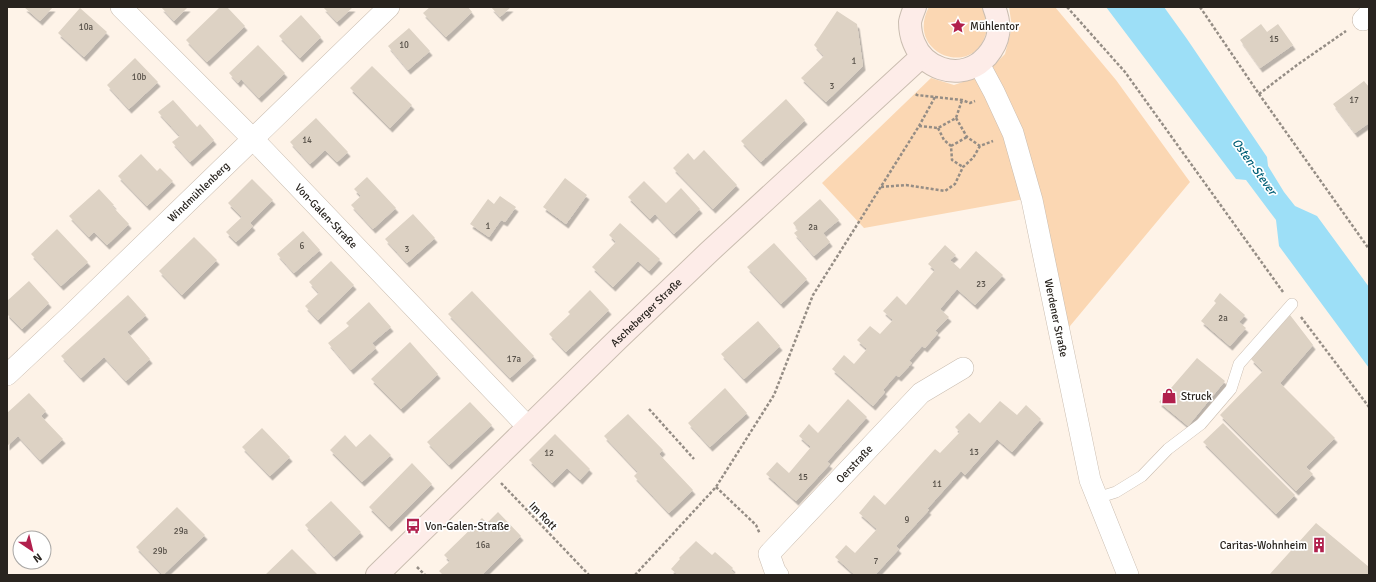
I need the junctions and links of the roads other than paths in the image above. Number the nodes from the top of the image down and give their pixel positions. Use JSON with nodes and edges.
{"nodes":[{"id":1,"x":121,"y":7,"type":"edge"},
{"id":2,"x":389,"y":7,"type":"edge"},
{"id":3,"x":915,"y":7,"type":"edge"},
{"id":4,"x":994,"y":7,"type":"edge"},
{"id":5,"x":921,"y":56,"type":"junction"},
{"id":6,"x":979,"y":64,"type":"junction"},
{"id":7,"x":252,"y":138,"type":"junction"},
{"id":8,"x":1292,"y":304,"type":"road end"},
{"id":9,"x":963,"y":368,"type":"dead end"},
{"id":10,"x":7,"y":375,"type":"edge"},
{"id":11,"x":528,"y":428,"type":"junction"},
{"id":12,"x":1097,"y":498,"type":"junction"},
{"id":13,"x":377,"y":575,"type":"edge"},
{"id":14,"x":778,"y":575,"type":"edge"},
{"id":15,"x":1128,"y":575,"type":"edge"}],
"edges":[{"from":1,"to":7,"type":"street","name":"Von-Galen-Straße"},
{"from":2,"to":7,"type":"street","name":"Windmühlenberg"},
{"from":3,"to":5,"type":"street"},
{"from":4,"to":6,"type":"street"},
{"from":5,"to":6,"type":"street"},
{"from":5,"to":11,"type":"street","name":"Ascheberger Straße"},
{"from":6,"to":12,"type":"street","name":"Werdener Straße"},
{"from":7,"to":10,"type":"street","name":"Windmühlenberg"},
{"from":7,"to":11,"type":"street","name":"Von-Galen-Straße"},
{"from":8,"to":12,"type":"lane"},
{"from":9,"to":14,"type":"street","name":"Oerstraße"},
{"from":11,"to":13,"type":"street","name":"Ascheberger Straße"},
{"from":12,"to":15,"type":"street","name":"Werdener Straße"}]}
